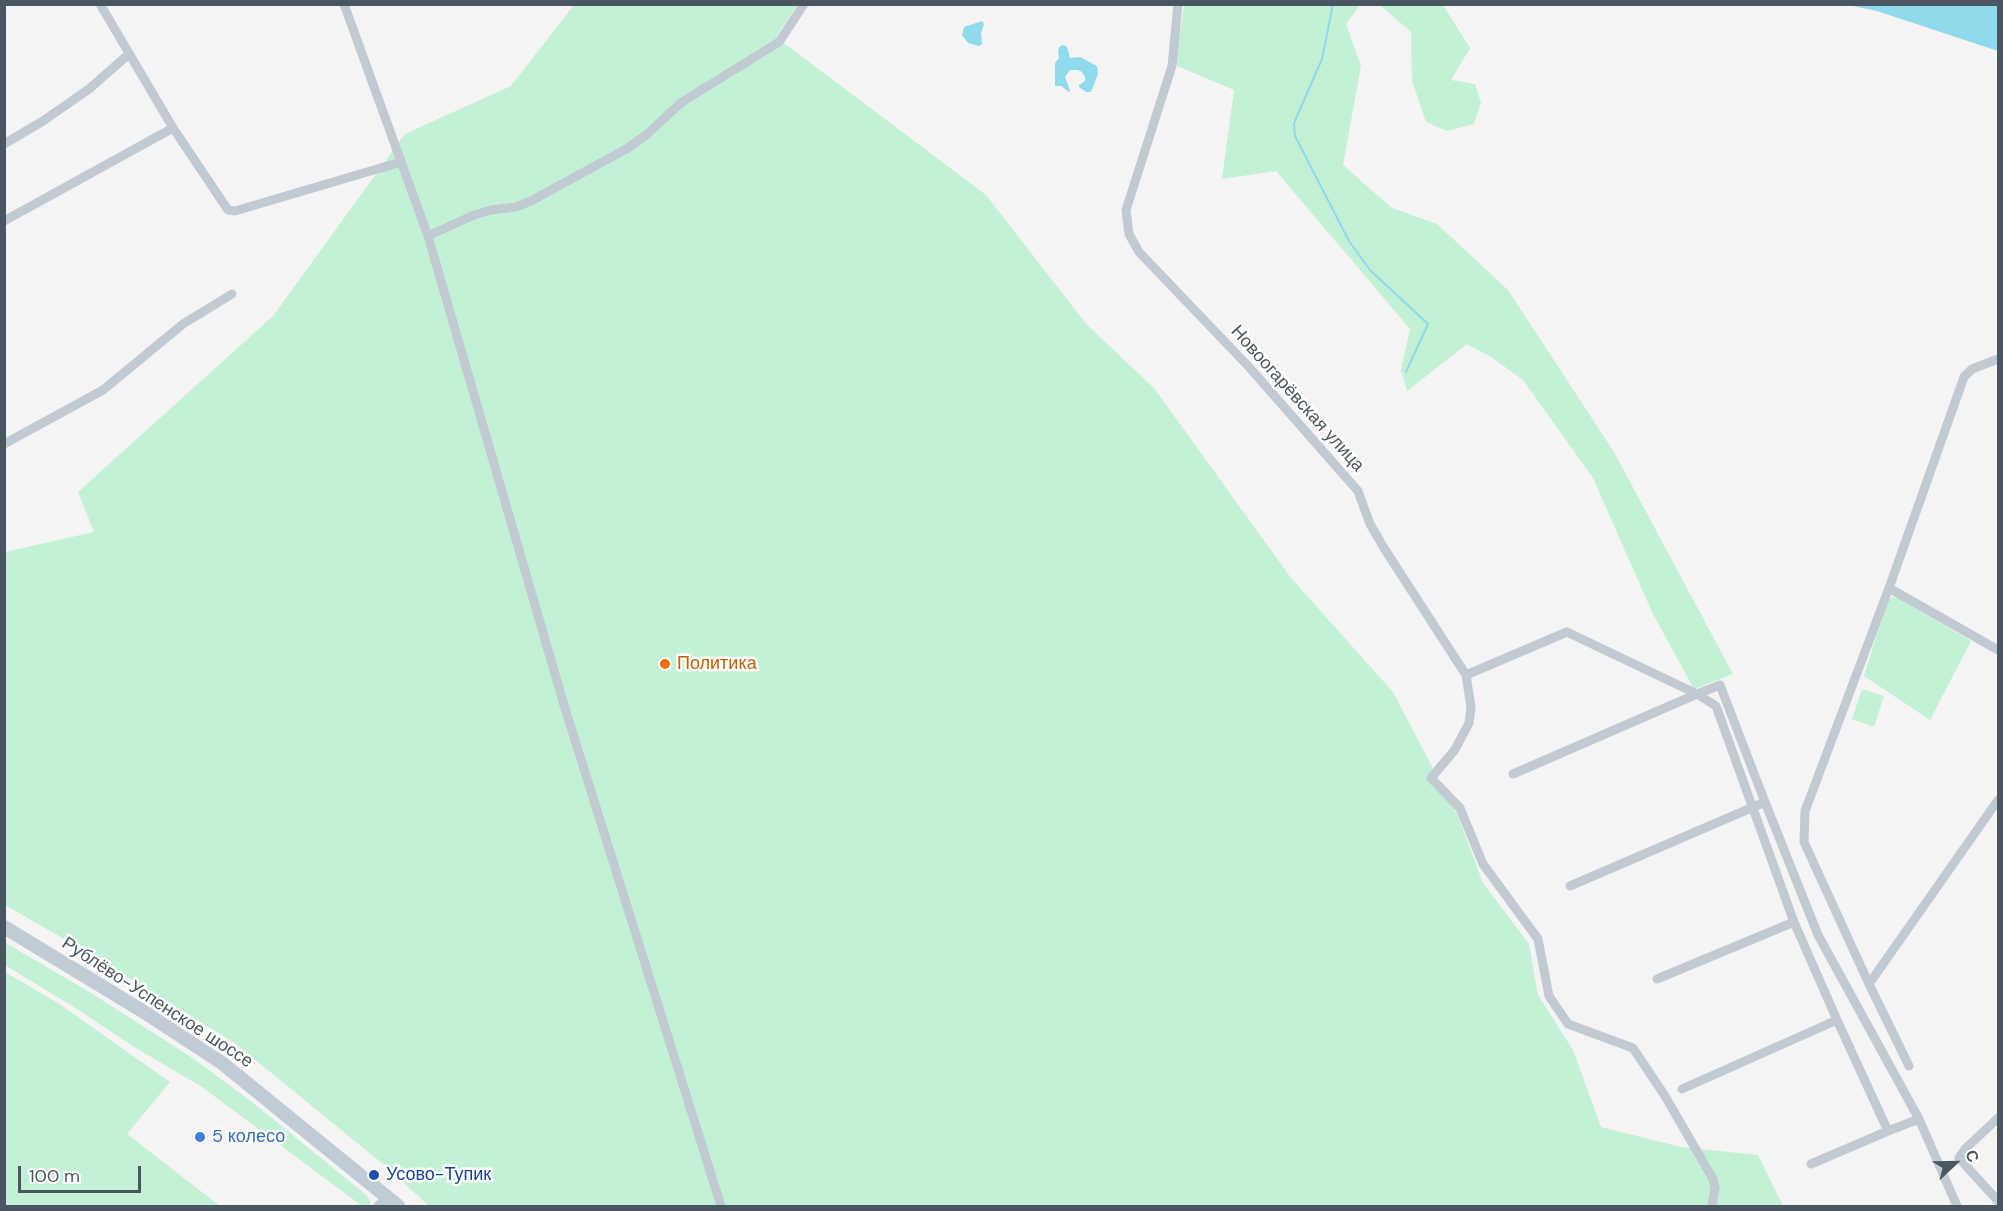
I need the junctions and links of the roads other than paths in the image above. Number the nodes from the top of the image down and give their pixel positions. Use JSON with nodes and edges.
{"nodes":[{"id":1,"x":100,"y":4,"type":"edge"},
{"id":2,"x":344,"y":4,"type":"edge"},
{"id":3,"x":804,"y":4,"type":"edge"},
{"id":4,"x":1178,"y":4,"type":"edge"},
{"id":5,"x":129,"y":54,"type":"junction"},
{"id":6,"x":173,"y":128,"type":"junction"},
{"id":7,"x":4,"y":144,"type":"edge"},
{"id":8,"x":401,"y":162,"type":"junction"},
{"id":9,"x":4,"y":221,"type":"edge"},
{"id":10,"x":428,"y":236,"type":"junction"},
{"id":11,"x":232,"y":294,"type":"dead end"},
{"id":12,"x":1998,"y":359,"type":"edge"},
{"id":13,"x":4,"y":444,"type":"edge"},
{"id":14,"x":1889,"y":588,"type":"junction"},
{"id":15,"x":1998,"y":650,"type":"edge"},
{"id":16,"x":1466,"y":675,"type":"junction"},
{"id":17,"x":1697,"y":694,"type":"junction"},
{"id":18,"x":1513,"y":774,"type":"dead end"},
{"id":19,"x":1998,"y":800,"type":"edge"},
{"id":20,"x":1765,"y":802,"type":"junction"},
{"id":21,"x":1754,"y":808,"type":"junction"},
{"id":22,"x":1570,"y":886,"type":"dead end"},
{"id":23,"x":1794,"y":922,"type":"junction"},
{"id":24,"x":4,"y":927,"type":"edge"},
{"id":25,"x":1657,"y":979,"type":"dead end"},
{"id":26,"x":1869,"y":984,"type":"junction"},
{"id":27,"x":1836,"y":1020,"type":"junction"},
{"id":28,"x":1909,"y":1066,"type":"dead end"},
{"id":29,"x":1682,"y":1089,"type":"dead end"},
{"id":30,"x":1998,"y":1118,"type":"edge"},
{"id":31,"x":1919,"y":1119,"type":"junction"},
{"id":32,"x":1888,"y":1131,"type":"junction"},
{"id":33,"x":1811,"y":1164,"type":"dead end"},
{"id":34,"x":1998,"y":1201,"type":"edge"},
{"id":35,"x":390,"y":1204,"type":"edge"},
{"id":36,"x":721,"y":1206,"type":"edge"},
{"id":37,"x":1712,"y":1206,"type":"edge"},
{"id":38,"x":1957,"y":1206,"type":"edge"}],
"edges":[{"from":1,"to":5,"type":"street"},
{"from":2,"to":8,"type":"street"},
{"from":3,"to":10,"type":"street"},
{"from":4,"to":16,"type":"street","name":"Новоогарёвская улица"},
{"from":5,"to":6,"type":"street"},
{"from":5,"to":7,"type":"street"},
{"from":6,"to":8,"type":"street"},
{"from":6,"to":9,"type":"street"},
{"from":8,"to":10,"type":"street"},
{"from":10,"to":36,"type":"street"},
{"from":11,"to":13,"type":"street"},
{"from":12,"to":14,"type":"street"},
{"from":14,"to":15,"type":"street"},
{"from":14,"to":26,"type":"street"},
{"from":16,"to":17,"type":"street"},
{"from":16,"to":37,"type":"street","name":"Новоогарёвская улица"},
{"from":17,"to":18,"type":"street"},
{"from":17,"to":20,"type":"street"},
{"from":17,"to":21,"type":"street"},
{"from":19,"to":26,"type":"street"},
{"from":20,"to":21,"type":"street"},
{"from":20,"to":31,"type":"street"},
{"from":21,"to":22,"type":"street"},
{"from":21,"to":23,"type":"street"},
{"from":23,"to":25,"type":"street"},
{"from":23,"to":27,"type":"street"},
{"from":24,"to":35,"type":"main road","name":"Рублёво-Успенское шоссе"},
{"from":26,"to":28,"type":"street"},
{"from":27,"to":29,"type":"street"},
{"from":27,"to":32,"type":"street"},
{"from":30,"to":34,"type":"street"},
{"from":31,"to":32,"type":"street"},
{"from":31,"to":38,"type":"street"},
{"from":32,"to":33,"type":"street"}]}
